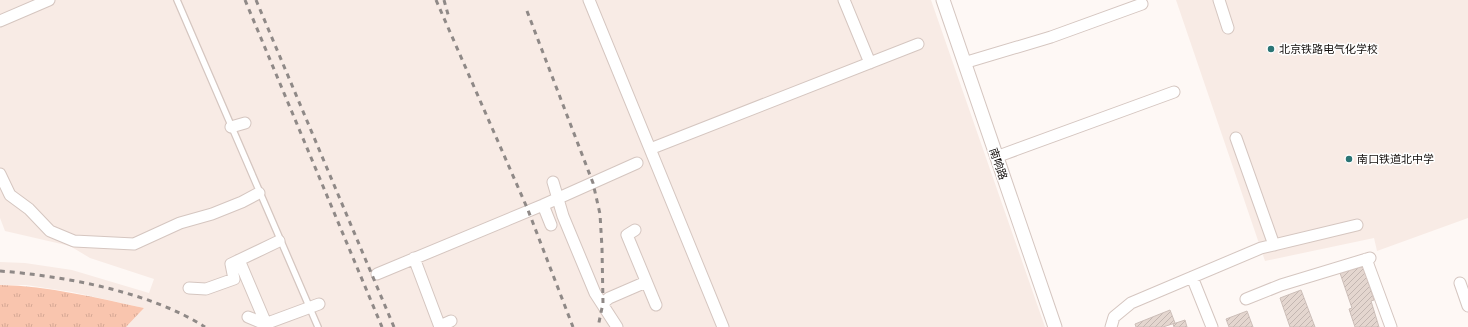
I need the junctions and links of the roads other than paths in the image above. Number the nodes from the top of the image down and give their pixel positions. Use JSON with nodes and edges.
{"nodes":[{"id":1,"x":49,"y":0,"type":"edge"},
{"id":2,"x":177,"y":0,"type":"edge"},
{"id":3,"x":589,"y":0,"type":"edge"},
{"id":4,"x":844,"y":0,"type":"edge"},
{"id":5,"x":943,"y":0,"type":"edge"},
{"id":6,"x":1218,"y":0,"type":"edge"},
{"id":7,"x":1142,"y":4,"type":"dead end"},
{"id":8,"x":0,"y":21,"type":"edge"},
{"id":9,"x":1228,"y":28,"type":"dead end"},
{"id":10,"x":918,"y":44,"type":"dead end"},
{"id":11,"x":967,"y":62,"type":"dead end"},
{"id":12,"x":870,"y":63,"type":"junction"},
{"id":13,"x":1174,"y":92,"type":"dead end"},
{"id":14,"x":245,"y":123,"type":"dead end"},
{"id":15,"x":231,"y":128,"type":"junction"},
{"id":16,"x":1236,"y":138,"type":"dead end"},
{"id":17,"x":650,"y":149,"type":"junction"},
{"id":18,"x":996,"y":157,"type":"junction"},
{"id":19,"x":637,"y":163,"type":"dead end"},
{"id":20,"x":0,"y":174,"type":"edge"},
{"id":21,"x":552,"y":182,"type":"dead end"},
{"id":22,"x":259,"y":193,"type":"junction"},
{"id":23,"x":556,"y":197,"type":"junction"},
{"id":24,"x":543,"y":205,"type":"junction"},
{"id":25,"x":551,"y":225,"type":"dead end"},
{"id":26,"x":1357,"y":225,"type":"dead end"},
{"id":27,"x":635,"y":230,"type":"dead end"},
{"id":28,"x":280,"y":241,"type":"junction"},
{"id":29,"x":1274,"y":245,"type":"junction"},
{"id":30,"x":414,"y":258,"type":"junction"},
{"id":31,"x":239,"y":260,"type":"junction"},
{"id":32,"x":378,"y":274,"type":"dead end"},
{"id":33,"x":1192,"y":277,"type":"junction"},
{"id":34,"x":646,"y":282,"type":"junction"},
{"id":35,"x":1460,"y":283,"type":"dead end"},
{"id":36,"x":189,"y":288,"type":"dead end"},
{"id":37,"x":1246,"y":299,"type":"dead end"},
{"id":38,"x":603,"y":303,"type":"junction"},
{"id":39,"x":314,"y":305,"type":"junction"},
{"id":40,"x":656,"y":305,"type":"dead end"},
{"id":41,"x":1468,"y":306,"type":"edge"},
{"id":42,"x":248,"y":318,"type":"dead end"},
{"id":43,"x":451,"y":321,"type":"dead end"},
{"id":44,"x":267,"y":325,"type":"edge"},
{"id":45,"x":440,"y":326,"type":"edge"},
{"id":46,"x":318,"y":327,"type":"edge"},
{"id":47,"x":617,"y":327,"type":"edge"},
{"id":48,"x":723,"y":327,"type":"edge"},
{"id":49,"x":1055,"y":327,"type":"edge"},
{"id":50,"x":1111,"y":327,"type":"edge"},
{"id":51,"x":1212,"y":327,"type":"edge"},
{"id":52,"x":1391,"y":327,"type":"edge"}],
"edges":[{"from":1,"to":8,"type":"street"},
{"from":2,"to":15,"type":"lane"},
{"from":3,"to":17,"type":"street"},
{"from":4,"to":12,"type":"street"},
{"from":5,"to":18,"type":"street","name":"南响路"},
{"from":6,"to":9,"type":"street"},
{"from":7,"to":11,"type":"street"},
{"from":10,"to":12,"type":"street"},
{"from":12,"to":17,"type":"street"},
{"from":13,"to":18,"type":"street"},
{"from":14,"to":15,"type":"street"},
{"from":15,"to":22,"type":"lane"},
{"from":16,"to":29,"type":"street"},
{"from":17,"to":48,"type":"street"},
{"from":18,"to":49,"type":"street","name":"南响路"},
{"from":19,"to":23,"type":"street"},
{"from":20,"to":22,"type":"street"},
{"from":21,"to":23,"type":"street"},
{"from":22,"to":28,"type":"lane"},
{"from":23,"to":24,"type":"street"},
{"from":23,"to":38,"type":"street"},
{"from":24,"to":25,"type":"street"},
{"from":24,"to":30,"type":"street"},
{"from":26,"to":29,"type":"street"},
{"from":27,"to":34,"type":"street"},
{"from":28,"to":31,"type":"street"},
{"from":28,"to":39,"type":"lane"},
{"from":29,"to":33,"type":"street"},
{"from":30,"to":32,"type":"street"},
{"from":30,"to":45,"type":"street"},
{"from":31,"to":36,"type":"street"},
{"from":31,"to":44,"type":"street"},
{"from":33,"to":50,"type":"street"},
{"from":33,"to":51,"type":"street"},
{"from":34,"to":38,"type":"street"},
{"from":34,"to":40,"type":"street"},
{"from":35,"to":41,"type":"street"},
{"from":37,"to":52,"type":"street"},
{"from":38,"to":47,"type":"street"},
{"from":39,"to":44,"type":"street"},
{"from":39,"to":46,"type":"lane"},
{"from":42,"to":44,"type":"street"},
{"from":43,"to":45,"type":"street"}]}
